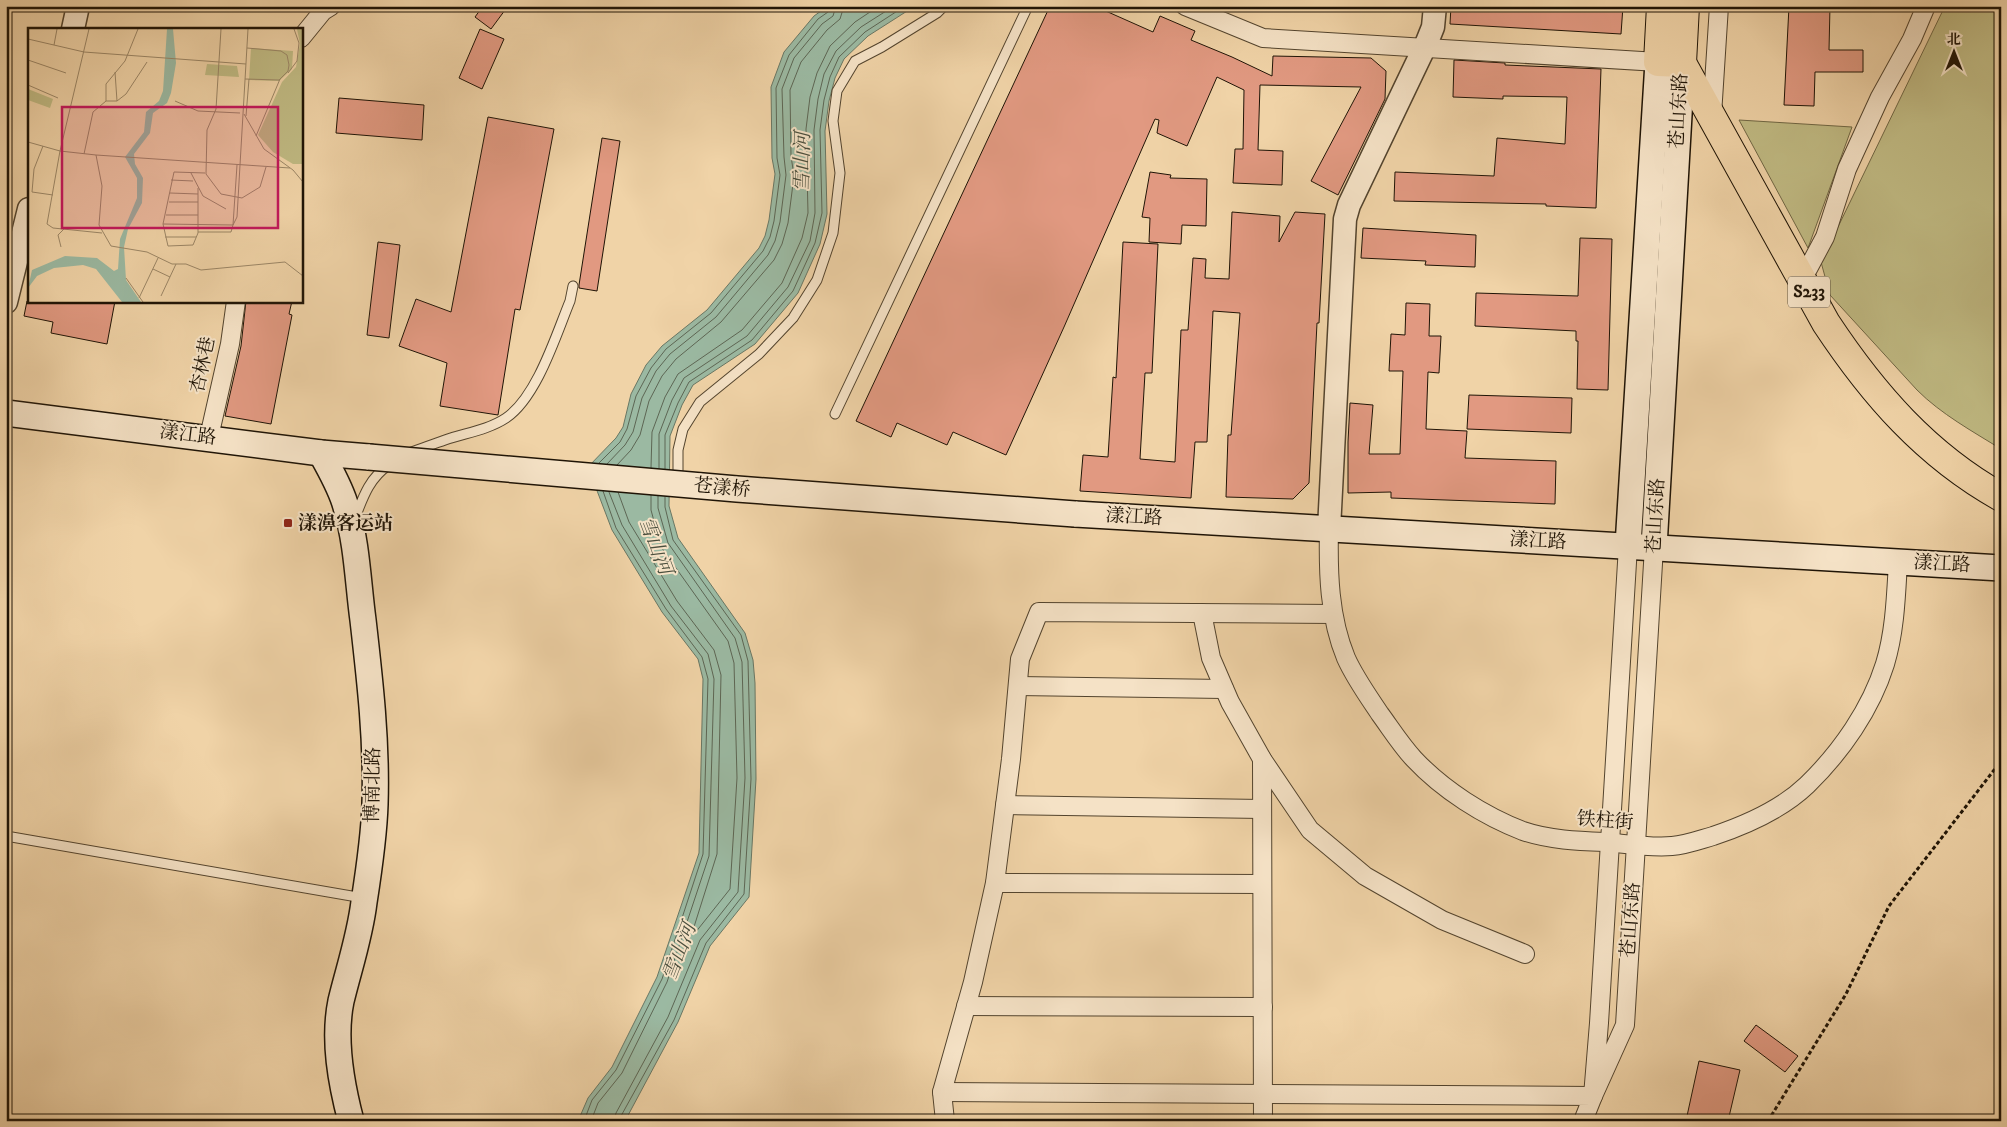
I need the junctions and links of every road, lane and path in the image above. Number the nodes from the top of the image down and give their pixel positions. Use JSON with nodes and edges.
{"nodes":[{"id":1,"x":78,"y":6,"type":"edge"},
{"id":2,"x":330,"y":6,"type":"edge"},
{"id":3,"x":944,"y":6,"type":"edge"},
{"id":4,"x":1028,"y":6,"type":"edge"},
{"id":5,"x":1185,"y":6,"type":"edge"},
{"id":6,"x":1435,"y":6,"type":"edge"},
{"id":7,"x":1661,"y":6,"type":"edge"},
{"id":8,"x":1686,"y":6,"type":"edge"},
{"id":9,"x":1719,"y":6,"type":"edge"},
{"id":10,"x":1926,"y":6,"type":"edge"},
{"id":11,"x":73,"y":28,"type":"edge"},
{"id":12,"x":302,"y":37,"type":"edge"},
{"id":13,"x":1424,"y":49,"type":"junction"},
{"id":14,"x":1670,"y":63,"type":"junction"},
{"id":15,"x":1712,"y":118,"type":"junction"},
{"id":16,"x":28,"y":213,"type":"edge"},
{"id":17,"x":1802,"y":280,"type":"junction"},
{"id":18,"x":573,"y":286,"type":"dead end"},
{"id":19,"x":6,"y":302,"type":"edge"},
{"id":20,"x":236,"y":302,"type":"edge"},
{"id":21,"x":6,"y":413,"type":"edge"},
{"id":22,"x":834,"y":414,"type":"dead end"},
{"id":23,"x":209,"y":437,"type":"junction"},
{"id":24,"x":321,"y":453,"type":"junction"},
{"id":25,"x":369,"y":457,"type":"joint"},
{"id":26,"x":678,"y":470,"type":"dead end"},
{"id":27,"x":2001,"y":497,"type":"edge"},
{"id":28,"x":1075,"y":514,"type":"joint"},
{"id":29,"x":351,"y":527,"type":"junction"},
{"id":30,"x":1329,"y":529,"type":"junction"},
{"id":31,"x":1628,"y":546,"type":"junction"},
{"id":32,"x":1654,"y":547,"type":"junction"},
{"id":33,"x":1898,"y":562,"type":"junction"},
{"id":34,"x":2001,"y":568,"type":"edge"},
{"id":35,"x":1202,"y":613,"type":"junction"},
{"id":36,"x":1333,"y":614,"type":"junction"},
{"id":37,"x":1018,"y":686,"type":"junction"},
{"id":38,"x":1224,"y":689,"type":"junction"},
{"id":39,"x":1262,"y":759,"type":"junction"},
{"id":40,"x":2001,"y":761,"type":"edge"},
{"id":41,"x":1005,"y":805,"type":"junction"},
{"id":42,"x":1262,"y":809,"type":"junction"},
{"id":43,"x":6,"y":836,"type":"edge"},
{"id":44,"x":1610,"y":843,"type":"junction"},
{"id":45,"x":1636,"y":844,"type":"junction"},
{"id":46,"x":995,"y":883,"type":"junction"},
{"id":47,"x":1262,"y":884,"type":"junction"},
{"id":48,"x":365,"y":899,"type":"junction"},
{"id":49,"x":1525,"y":954,"type":"dead end"},
{"id":50,"x":966,"y":1006,"type":"junction"},
{"id":51,"x":1263,"y":1007,"type":"junction"},
{"id":52,"x":942,"y":1092,"type":"junction"},
{"id":53,"x":1263,"y":1094,"type":"junction"},
{"id":54,"x":1593,"y":1096,"type":"junction"},
{"id":55,"x":350,"y":1121,"type":"edge"},
{"id":56,"x":945,"y":1121,"type":"edge"},
{"id":57,"x":1263,"y":1121,"type":"edge"},
{"id":58,"x":1583,"y":1121,"type":"edge"},
{"id":59,"x":1768,"y":1121,"type":"edge"}],
"edges":[{"from":1,"to":11,"type":"street"},
{"from":2,"to":12,"type":"street"},
{"from":3,"to":26,"type":"lane"},
{"from":4,"to":22,"type":"lane"},
{"from":5,"to":13,"type":"street"},
{"from":6,"to":13,"type":"street"},
{"from":7,"to":14,"type":"main road","name":"苍山东路"},
{"from":8,"to":14,"type":"main road","name":"苍山东路"},
{"from":9,"to":15,"type":"street"},
{"from":10,"to":17,"type":"street"},
{"from":13,"to":14,"type":"street"},
{"from":13,"to":30,"type":"street"},
{"from":14,"to":15,"type":"main road","number":"S233"},
{"from":14,"to":31,"type":"main road","name":"苍山东路"},
{"from":14,"to":32,"type":"main road","name":"苍山东路"},
{"from":15,"to":17,"type":"main road","number":"S233"},
{"from":16,"to":19,"type":"street"},
{"from":17,"to":27,"type":"main road","number":"S233"},
{"from":18,"to":29,"type":"lane"},
{"from":20,"to":23,"type":"street","name":"杏林巷"},
{"from":21,"to":23,"type":"main road","name":"漾江路"},
{"from":23,"to":24,"type":"main road","name":"漾江路"},
{"from":24,"to":25,"type":"main road","name":"漾江路"},
{"from":24,"to":29,"type":"main road","name":"博南北路"},
{"from":25,"to":28,"type":"main road","name":"苍漾桥","bridge":true},
{"from":28,"to":30,"type":"main road","name":"漾江路"},
{"from":29,"to":48,"type":"main road","name":"博南北路"},
{"from":30,"to":31,"type":"main road","name":"漾江路"},
{"from":30,"to":36,"type":"street","name":"铁柱街"},
{"from":31,"to":32,"type":"main road","name":"漾江路"},
{"from":31,"to":44,"type":"street","name":"苍山东路"},
{"from":32,"to":33,"type":"main road","name":"漾江路"},
{"from":32,"to":45,"type":"street","name":"苍山东路"},
{"from":33,"to":34,"type":"main road","name":"漾江路"},
{"from":33,"to":45,"type":"street","name":"铁柱街"},
{"from":35,"to":36,"type":"street"},
{"from":35,"to":37,"type":"street"},
{"from":35,"to":38,"type":"street"},
{"from":36,"to":44,"type":"street","name":"铁柱街"},
{"from":37,"to":38,"type":"street"},
{"from":37,"to":41,"type":"street"},
{"from":38,"to":39,"type":"street"},
{"from":39,"to":42,"type":"street"},
{"from":39,"to":49,"type":"street"},
{"from":40,"to":59,"type":"path"},
{"from":41,"to":42,"type":"street"},
{"from":41,"to":46,"type":"street"},
{"from":42,"to":47,"type":"street"},
{"from":43,"to":48,"type":"lane"},
{"from":44,"to":45,"type":"street","name":"铁柱街"},
{"from":44,"to":54,"type":"street","name":"苍山东路"},
{"from":45,"to":54,"type":"street","name":"苍山东路"},
{"from":46,"to":47,"type":"street"},
{"from":46,"to":50,"type":"street"},
{"from":47,"to":51,"type":"street"},
{"from":48,"to":55,"type":"main road","name":"博南北路"},
{"from":50,"to":51,"type":"street"},
{"from":50,"to":52,"type":"street"},
{"from":51,"to":53,"type":"street"},
{"from":52,"to":53,"type":"street"},
{"from":52,"to":56,"type":"street"},
{"from":53,"to":54,"type":"street"},
{"from":53,"to":57,"type":"street"},
{"from":54,"to":58,"type":"street","name":"苍山东路"}]}
